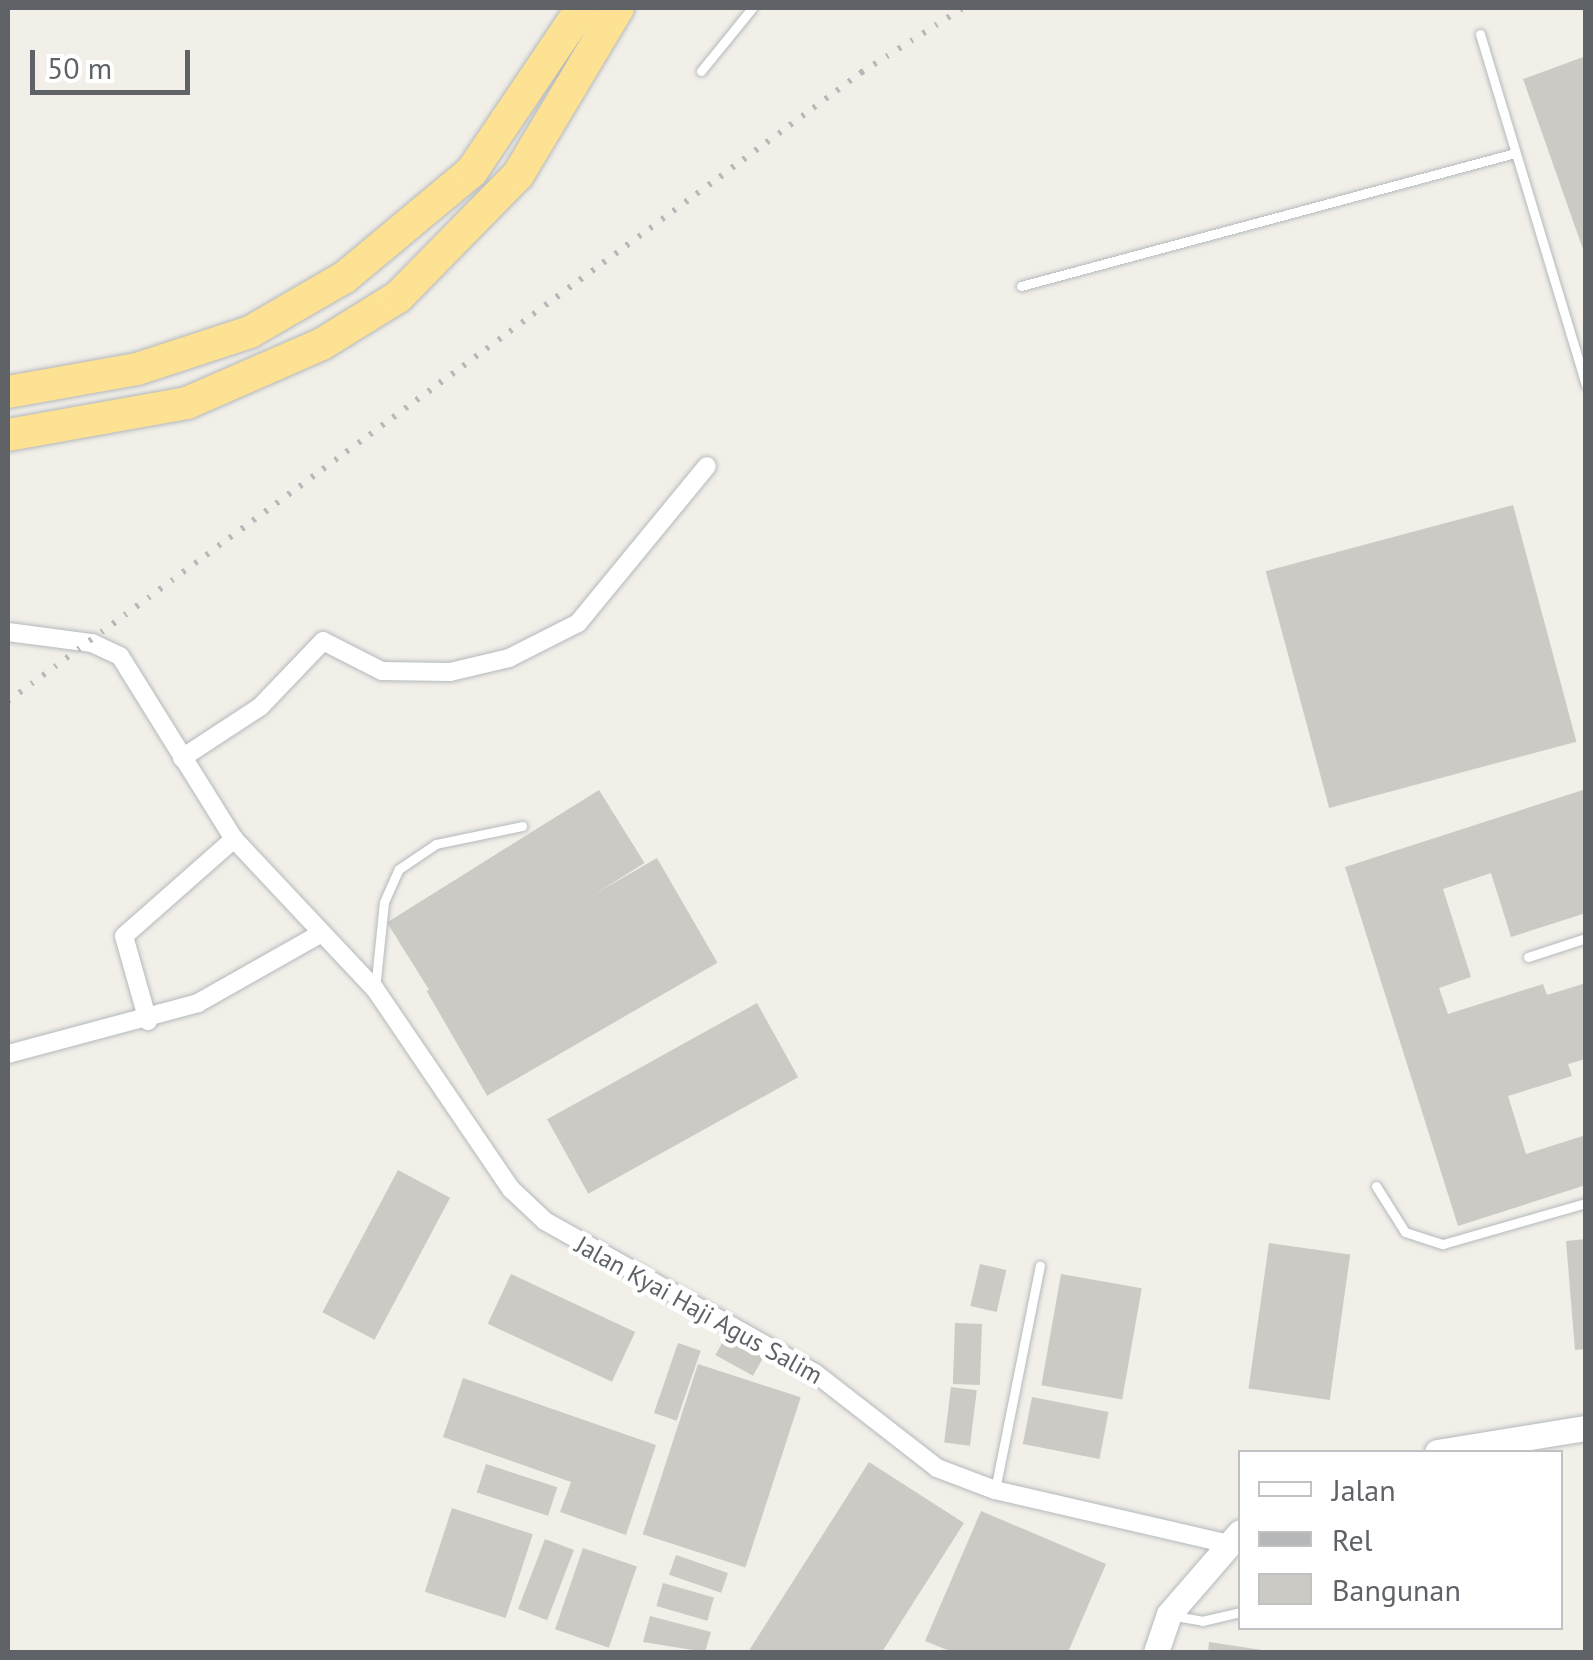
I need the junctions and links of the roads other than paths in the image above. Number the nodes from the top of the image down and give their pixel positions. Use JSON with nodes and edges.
{"nodes":[{"id":1,"x":582,"y":8,"type":"edge"},
{"id":2,"x":618,"y":8,"type":"edge"},
{"id":3,"x":752,"y":8,"type":"edge"},
{"id":4,"x":1480,"y":34,"type":"dead end"},
{"id":5,"x":701,"y":71,"type":"dead end"},
{"id":6,"x":1515,"y":153,"type":"junction"},
{"id":7,"x":1021,"y":286,"type":"dead end"},
{"id":8,"x":1586,"y":384,"type":"edge"},
{"id":9,"x":8,"y":392,"type":"edge"},
{"id":10,"x":8,"y":435,"type":"edge"},
{"id":11,"x":707,"y":466,"type":"dead end"},
{"id":12,"x":8,"y":632,"type":"edge"},
{"id":13,"x":182,"y":758,"type":"junction"},
{"id":14,"x":522,"y":826,"type":"dead end"},
{"id":15,"x":234,"y":839,"type":"junction"},
{"id":16,"x":318,"y":935,"type":"junction"},
{"id":17,"x":1586,"y":938,"type":"edge"},
{"id":18,"x":1528,"y":957,"type":"dead end"},
{"id":19,"x":375,"y":988,"type":"junction"},
{"id":20,"x":148,"y":1021,"type":"junction"},
{"id":21,"x":8,"y":1054,"type":"edge"},
{"id":22,"x":1376,"y":1186,"type":"dead end"},
{"id":23,"x":1586,"y":1203,"type":"edge"},
{"id":24,"x":1040,"y":1265,"type":"dead end"},
{"id":25,"x":1586,"y":1428,"type":"edge"},
{"id":26,"x":1450,"y":1450,"type":"edge"},
{"id":27,"x":995,"y":1490,"type":"junction"},
{"id":28,"x":1233,"y":1538,"type":"edge"},
{"id":29,"x":1238,"y":1612,"type":"edge"},
{"id":30,"x":1169,"y":1614,"type":"junction"},
{"id":31,"x":1156,"y":1652,"type":"edge"}],
"edges":[{"from":1,"to":9,"type":"highway"},
{"from":2,"to":10,"type":"highway"},
{"from":3,"to":5,"type":"lane"},
{"from":4,"to":6,"type":"lane"},
{"from":6,"to":7,"type":"lane"},
{"from":6,"to":8,"type":"lane"},
{"from":11,"to":13,"type":"street"},
{"from":12,"to":13,"type":"street","name":"Jalan Kyai Haji Agus Salim"},
{"from":13,"to":15,"type":"street","name":"Jalan Kyai Haji Agus Salim"},
{"from":14,"to":19,"type":"lane"},
{"from":15,"to":16,"type":"street","name":"Jalan Kyai Haji Agus Salim"},
{"from":15,"to":20,"type":"street"},
{"from":16,"to":19,"type":"street","name":"Jalan Kyai Haji Agus Salim"},
{"from":16,"to":20,"type":"street"},
{"from":17,"to":18,"type":"lane"},
{"from":19,"to":27,"type":"street","name":"Jalan Kyai Haji Agus Salim"},
{"from":20,"to":21,"type":"street"},
{"from":22,"to":23,"type":"lane"},
{"from":24,"to":27,"type":"lane"},
{"from":25,"to":26,"type":"street"},
{"from":27,"to":28,"type":"street","name":"Jalan Kyai Haji Agus Salim"},
{"from":28,"to":30,"type":"street"},
{"from":29,"to":30,"type":"lane"},
{"from":30,"to":31,"type":"street"}]}
